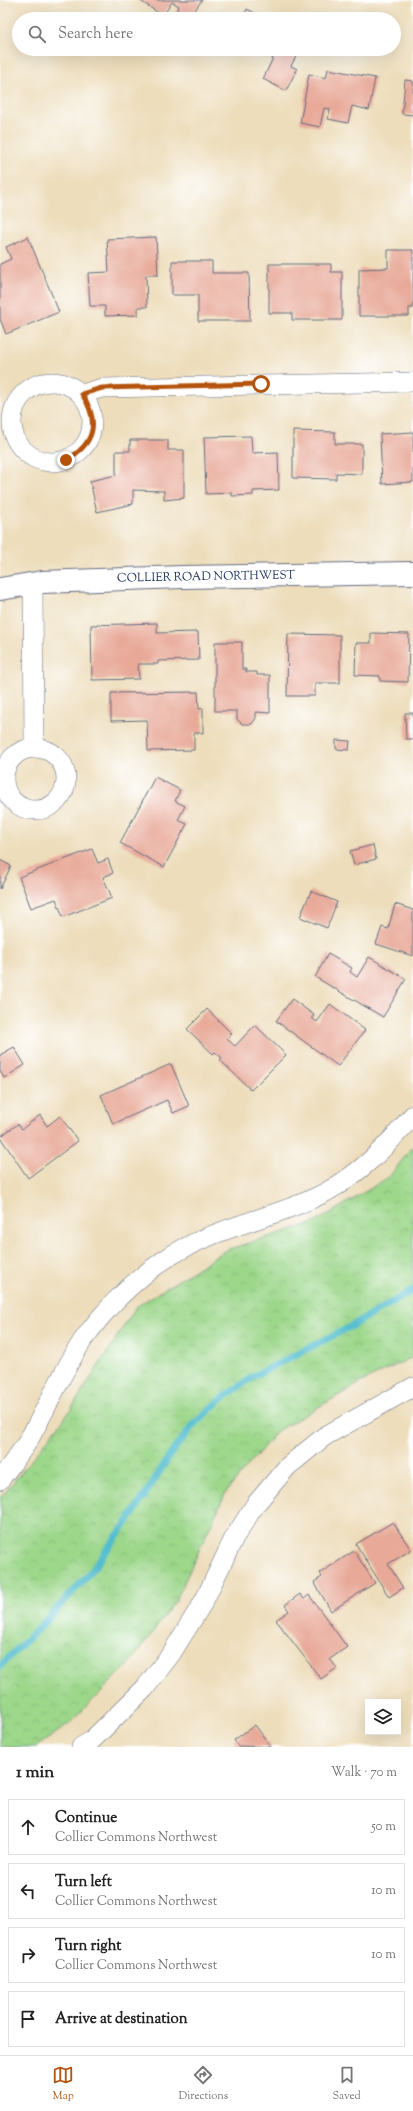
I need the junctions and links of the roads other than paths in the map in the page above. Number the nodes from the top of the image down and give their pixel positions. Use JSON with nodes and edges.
{"nodes":[{"id":1,"x":413,"y":382,"type":"edge"},
{"id":2,"x":82,"y":394,"type":"junction"},
{"id":3,"x":413,"y":573,"type":"edge"},
{"id":4,"x":32,"y":583,"type":"junction"},
{"id":5,"x":0,"y":589,"type":"edge"},
{"id":6,"x":34,"y":747,"type":"dead end"},
{"id":7,"x":413,"y":1115,"type":"edge"},
{"id":8,"x":413,"y":1387,"type":"edge"},
{"id":9,"x":0,"y":1480,"type":"edge"},
{"id":10,"x":81,"y":1747,"type":"edge"}],
"edges":[{"from":1,"to":2,"type":"street"},
{"from":2,"to":2,"type":"street"},
{"from":3,"to":4,"type":"street","name":"COLLIER ROAD NORTHWEST"},
{"from":4,"to":5,"type":"street","name":"COLLIER ROAD NORTHWEST"},
{"from":4,"to":6,"type":"street"},
{"from":7,"to":9,"type":"street"},
{"from":8,"to":10,"type":"street"}]}
